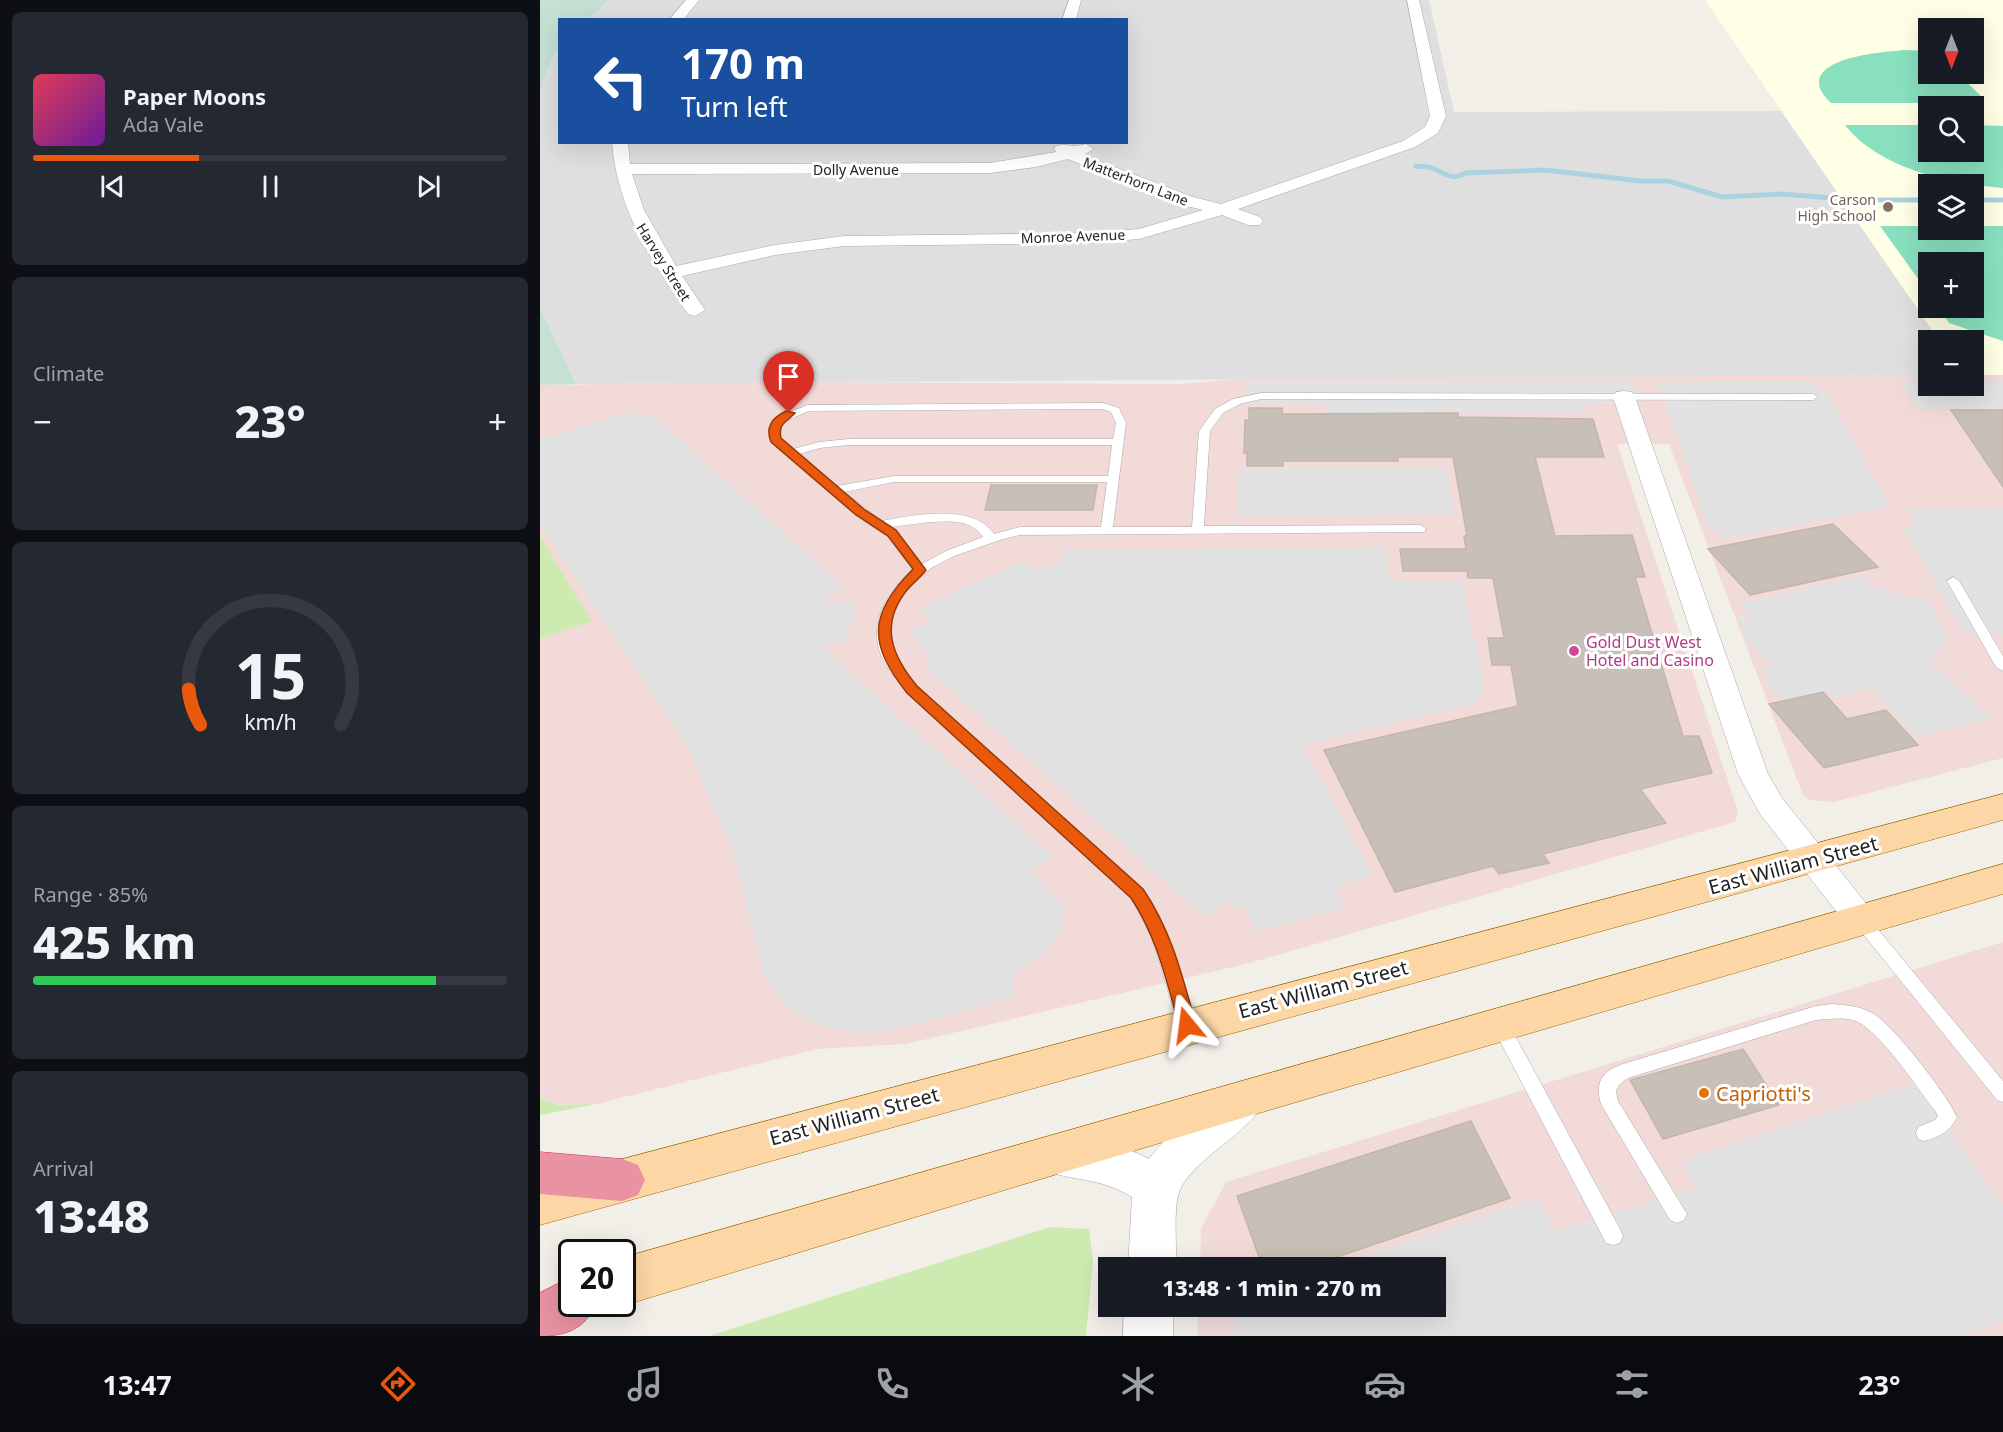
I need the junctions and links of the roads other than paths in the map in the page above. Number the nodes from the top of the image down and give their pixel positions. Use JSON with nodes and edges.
{"nodes":[{"id":1,"x":693,"y":0,"type":"edge"},
{"id":2,"x":1075,"y":0,"type":"edge"},
{"id":3,"x":1413,"y":0,"type":"edge"},
{"id":4,"x":677,"y":18,"type":"edge"},
{"id":5,"x":1070,"y":18,"type":"edge"},
{"id":6,"x":620,"y":144,"type":"edge"},
{"id":7,"x":1062,"y":144,"type":"edge"},
{"id":8,"x":1077,"y":148,"type":"edge"},
{"id":9,"x":623,"y":169,"type":"junction"},
{"id":10,"x":1222,"y":209,"type":"junction"},
{"id":11,"x":1254,"y":221,"type":"dead end"},
{"id":12,"x":671,"y":273,"type":"junction"},
{"id":13,"x":695,"y":310,"type":"dead end"},
{"id":14,"x":1624,"y":397,"type":"junction"},
{"id":15,"x":1813,"y":397,"type":"dead end"},
{"id":16,"x":1119,"y":442,"type":"junction"},
{"id":17,"x":792,"y":453,"type":"junction"},
{"id":18,"x":1113,"y":479,"type":"junction"},
{"id":19,"x":835,"y":490,"type":"junction"},
{"id":20,"x":880,"y":525,"type":"junction"},
{"id":21,"x":1107,"y":529,"type":"junction"},
{"id":22,"x":1420,"y":529,"type":"dead end"},
{"id":23,"x":1198,"y":530,"type":"junction"},
{"id":24,"x":990,"y":538,"type":"junction"},
{"id":25,"x":920,"y":570,"type":"junction"},
{"id":26,"x":1953,"y":581,"type":"dead end"},
{"id":27,"x":2003,"y":667,"type":"edge"},
{"id":28,"x":2003,"y":807,"type":"edge"},
{"id":29,"x":1813,"y":860,"type":"junction"},
{"id":30,"x":2003,"y":879,"type":"edge"},
{"id":31,"x":1861,"y":920,"type":"junction"},
{"id":32,"x":1187,"y":1025,"type":"junction"},
{"id":33,"x":1501,"y":1026,"type":"junction"},
{"id":34,"x":2003,"y":1094,"type":"edge"},
{"id":35,"x":1249,"y":1097,"type":"junction"},
{"id":36,"x":1926,"y":1133,"type":"dead end"},
{"id":37,"x":1058,"y":1155,"type":"junction"},
{"id":38,"x":540,"y":1173,"type":"edge"},
{"id":39,"x":622,"y":1180,"type":"junction"},
{"id":40,"x":1157,"y":1188,"type":"junction"},
{"id":41,"x":540,"y":1203,"type":"edge"},
{"id":42,"x":1677,"y":1214,"type":"dead end"},
{"id":43,"x":1613,"y":1236,"type":"dead end"},
{"id":44,"x":1153,"y":1257,"type":"edge"},
{"id":45,"x":636,"y":1278,"type":"edge"},
{"id":46,"x":558,"y":1302,"type":"edge"},
{"id":47,"x":540,"y":1306,"type":"edge"},
{"id":48,"x":558,"y":1309,"type":"edge"},
{"id":49,"x":1149,"y":1317,"type":"edge"},
{"id":50,"x":540,"y":1322,"type":"edge"},
{"id":51,"x":1148,"y":1336,"type":"edge"}],
"edges":[{"from":1,"to":4,"type":"street"},
{"from":2,"to":5,"type":"street"},
{"from":3,"to":10,"type":"street","name":"Monroe Avenue"},
{"from":6,"to":9,"type":"street","name":"Harvey Street"},
{"from":7,"to":8,"type":"street","name":"Matterhorn Lane"},
{"from":8,"to":9,"type":"street","name":"Dolly Avenue"},
{"from":8,"to":10,"type":"street","name":"Matterhorn Lane"},
{"from":9,"to":12,"type":"street","name":"Harvey Street"},
{"from":10,"to":11,"type":"street","name":"Matterhorn Lane"},
{"from":10,"to":12,"type":"street","name":"Monroe Avenue"},
{"from":12,"to":13,"type":"street","name":"Harvey Street"},
{"from":14,"to":15,"type":"lane"},
{"from":14,"to":23,"type":"lane"},
{"from":14,"to":29,"type":"street"},
{"from":16,"to":17,"type":"lane"},
{"from":16,"to":17,"type":"lane"},
{"from":16,"to":18,"type":"lane"},
{"from":17,"to":19,"type":"lane"},
{"from":18,"to":19,"type":"lane"},
{"from":18,"to":21,"type":"lane"},
{"from":19,"to":20,"type":"lane"},
{"from":20,"to":24,"type":"lane"},
{"from":20,"to":25,"type":"lane"},
{"from":21,"to":23,"type":"lane"},
{"from":21,"to":24,"type":"lane"},
{"from":22,"to":23,"type":"lane"},
{"from":24,"to":25,"type":"lane"},
{"from":25,"to":32,"type":"lane"},
{"from":26,"to":27,"type":"lane"},
{"from":28,"to":29,"type":"main road","name":"East William Street"},
{"from":29,"to":31,"type":"street"},
{"from":29,"to":32,"type":"main road","name":"East William Street"},
{"from":30,"to":31,"type":"main road"},
{"from":31,"to":33,"type":"main road"},
{"from":31,"to":34,"type":"lane"},
{"from":32,"to":39,"type":"main road","name":"East William Street"},
{"from":33,"to":35,"type":"main road"},
{"from":33,"to":43,"type":"lane"},
{"from":35,"to":37,"type":"main road"},
{"from":35,"to":40,"type":"street"},
{"from":36,"to":42,"type":"lane"},
{"from":37,"to":40,"type":"street"},
{"from":37,"to":45,"type":"main road"},
{"from":38,"to":39,"type":"highway"},
{"from":39,"to":41,"type":"main road","name":"East William Street"},
{"from":40,"to":44,"type":"street"},
{"from":46,"to":47,"type":"main road"},
{"from":48,"to":50,"type":"highway"},
{"from":49,"to":51,"type":"street"}]}
